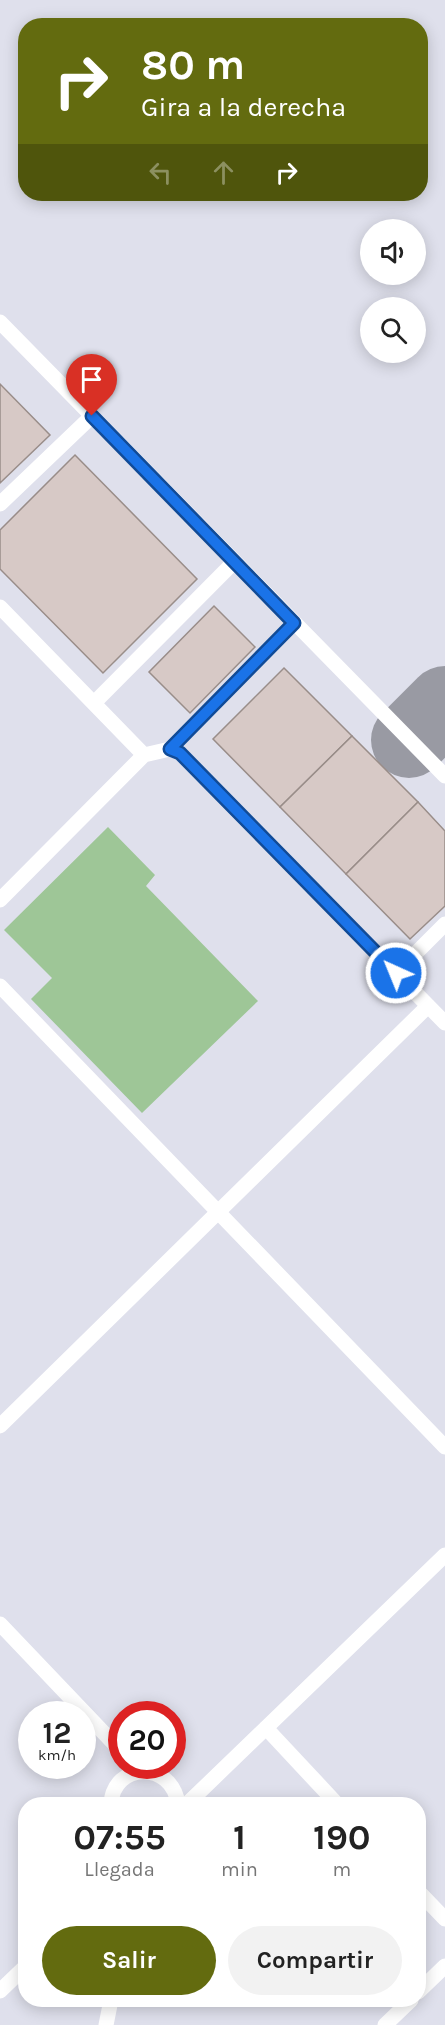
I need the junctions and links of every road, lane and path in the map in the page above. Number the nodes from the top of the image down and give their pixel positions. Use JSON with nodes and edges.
{"nodes":[{"id":1,"x":0,"y":322,"type":"edge"},
{"id":2,"x":92,"y":416,"type":"junction"},
{"id":3,"x":0,"y":504,"type":"edge"},
{"id":4,"x":234,"y":562,"type":"junction"},
{"id":5,"x":0,"y":607,"type":"edge"},
{"id":6,"x":294,"y":623,"type":"junction"},
{"id":7,"x":94,"y":703,"type":"junction"},
{"id":8,"x":170,"y":749,"type":"junction"},
{"id":9,"x":144,"y":755,"type":"junction"},
{"id":10,"x":445,"y":776,"type":"edge"},
{"id":11,"x":0,"y":900,"type":"edge"},
{"id":12,"x":445,"y":924,"type":"edge"},
{"id":13,"x":396,"y":973,"type":"junction"},
{"id":14,"x":0,"y":986,"type":"edge"},
{"id":15,"x":428,"y":1006,"type":"junction"},
{"id":16,"x":445,"y":1023,"type":"edge"},
{"id":17,"x":218,"y":1213,"type":"junction"},
{"id":18,"x":0,"y":1426,"type":"edge"},
{"id":19,"x":445,"y":1447,"type":"edge"},
{"id":20,"x":445,"y":1554,"type":"edge"},
{"id":21,"x":0,"y":1624,"type":"edge"},
{"id":22,"x":266,"y":1728,"type":"junction"},
{"id":23,"x":108,"y":1737,"type":"edge"},
{"id":24,"x":124,"y":1779,"type":"edge"},
{"id":25,"x":165,"y":1779,"type":"edge"},
{"id":26,"x":113,"y":1797,"type":"edge"},
{"id":27,"x":177,"y":1797,"type":"edge"},
{"id":28,"x":194,"y":1797,"type":"edge"},
{"id":29,"x":330,"y":1797,"type":"edge"},
{"id":30,"x":426,"y":1899,"type":"edge"},
{"id":31,"x":445,"y":1919,"type":"edge"},
{"id":32,"x":445,"y":1966,"type":"edge"},
{"id":33,"x":18,"y":1974,"type":"edge"},
{"id":34,"x":426,"y":1984,"type":"edge"},
{"id":35,"x":0,"y":1991,"type":"edge"},
{"id":36,"x":110,"y":2007,"type":"edge"},
{"id":37,"x":404,"y":2007,"type":"edge"},
{"id":38,"x":106,"y":2025,"type":"edge"},
{"id":39,"x":385,"y":2025,"type":"edge"}],
"edges":[{"from":1,"to":2,"type":"lane"},
{"from":2,"to":3,"type":"lane"},
{"from":2,"to":4,"type":"lane"},
{"from":4,"to":6,"type":"lane"},
{"from":4,"to":7,"type":"lane"},
{"from":5,"to":7,"type":"lane"},
{"from":6,"to":8,"type":"lane"},
{"from":6,"to":10,"type":"lane"},
{"from":7,"to":9,"type":"lane"},
{"from":8,"to":9,"type":"lane"},
{"from":8,"to":13,"type":"lane"},
{"from":9,"to":11,"type":"lane"},
{"from":12,"to":13,"type":"lane"},
{"from":13,"to":15,"type":"lane"},
{"from":14,"to":17,"type":"lane"},
{"from":15,"to":16,"type":"lane"},
{"from":15,"to":17,"type":"lane"},
{"from":17,"to":18,"type":"lane"},
{"from":17,"to":19,"type":"lane"},
{"from":20,"to":22,"type":"lane"},
{"from":21,"to":23,"type":"lane"},
{"from":22,"to":28,"type":"lane"},
{"from":22,"to":29,"type":"lane"},
{"from":24,"to":26,"type":"lane"},
{"from":25,"to":27,"type":"lane"},
{"from":30,"to":31,"type":"lane"},
{"from":32,"to":34,"type":"lane"},
{"from":33,"to":35,"type":"lane"},
{"from":36,"to":38,"type":"lane"},
{"from":37,"to":39,"type":"lane"}]}
